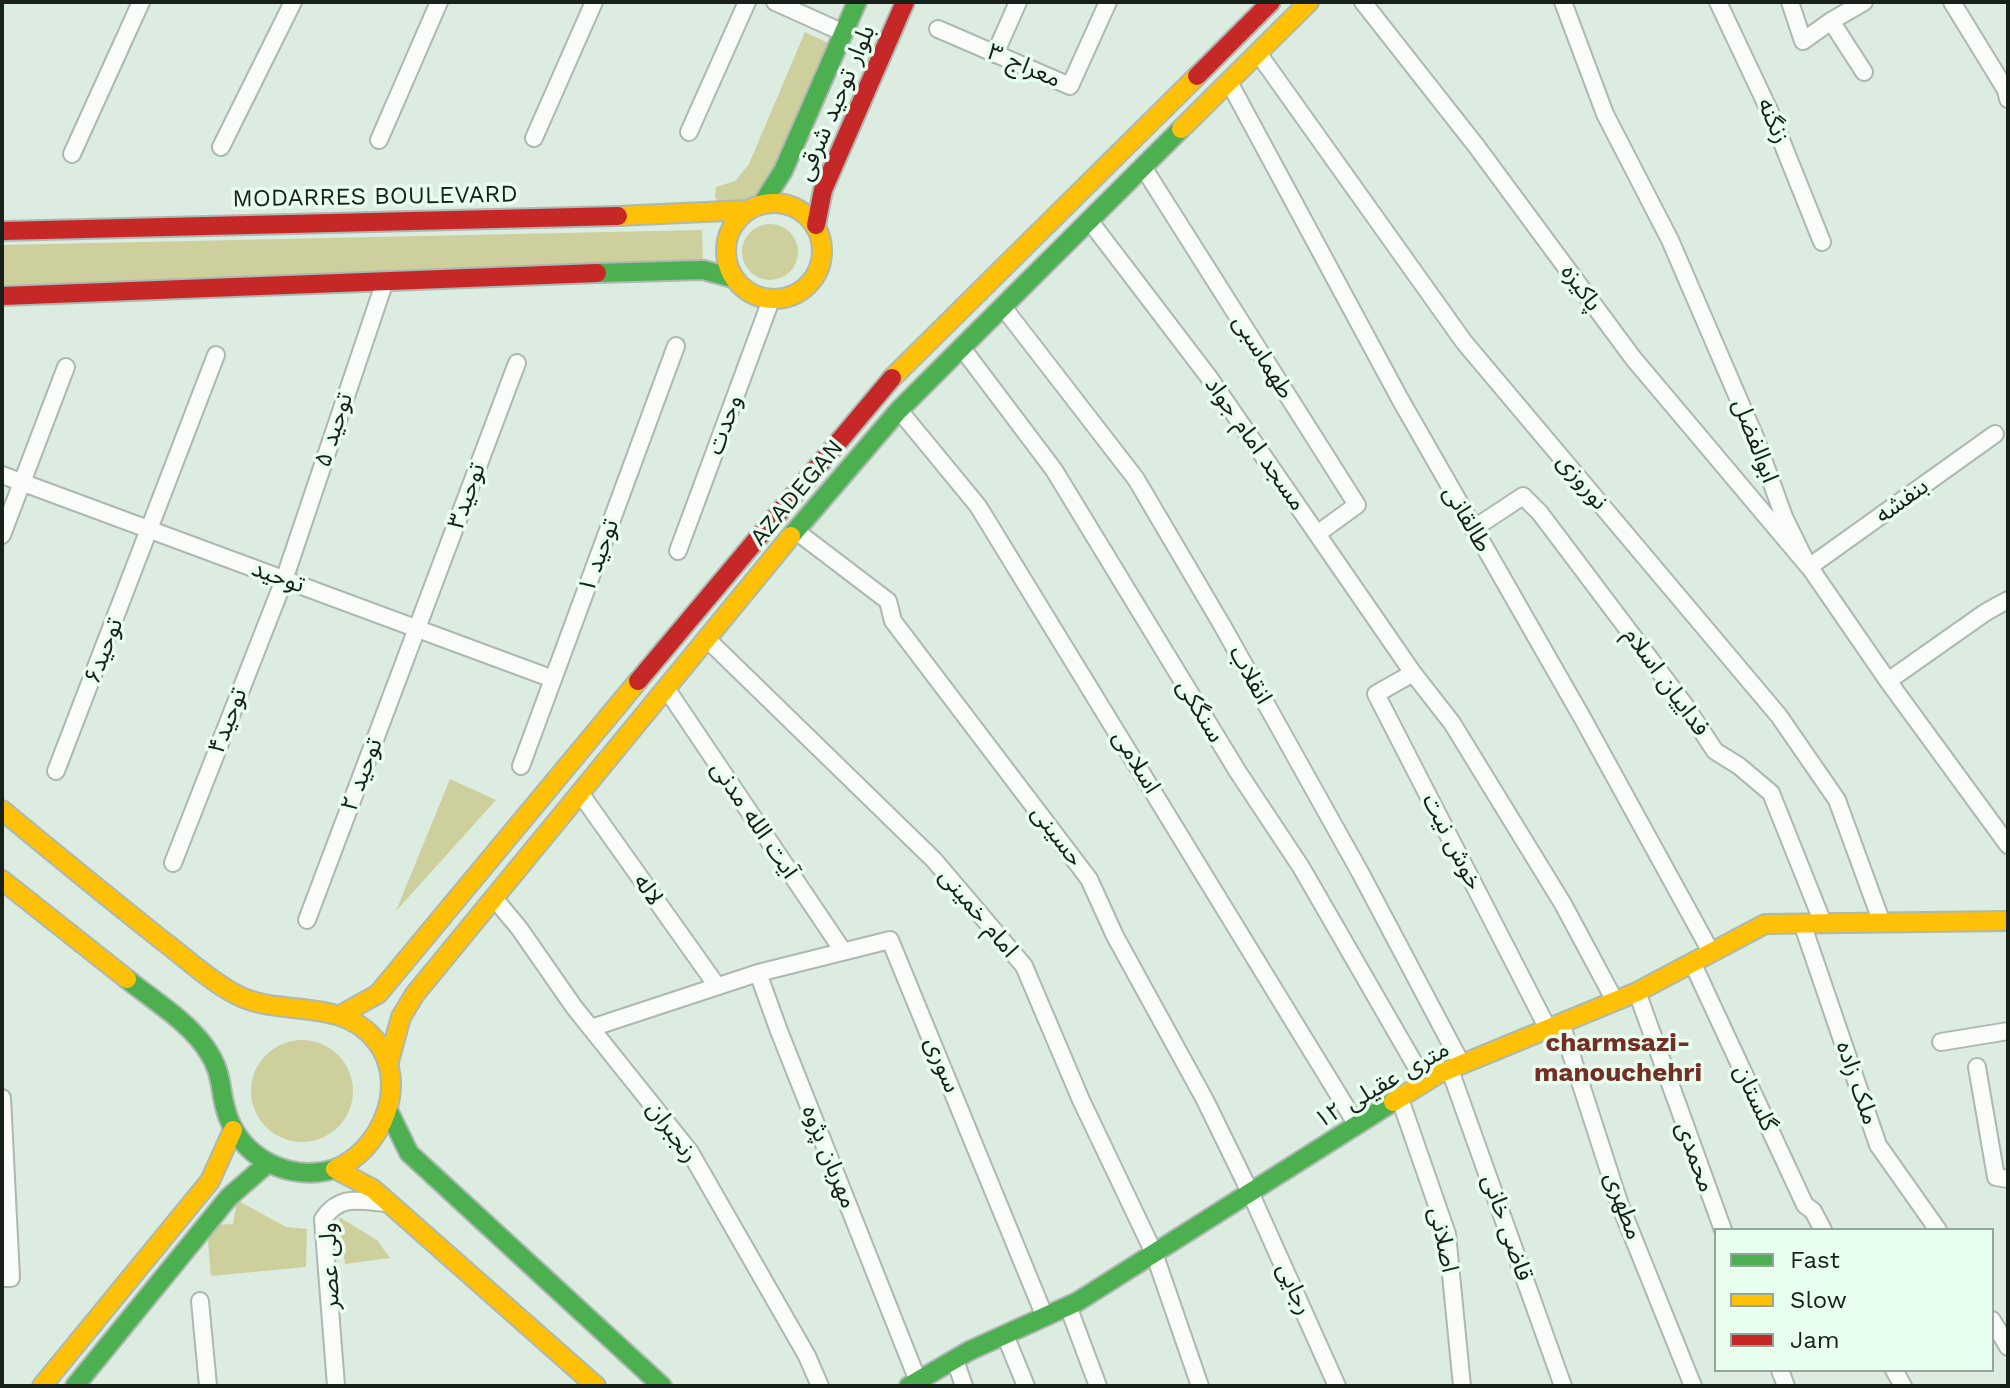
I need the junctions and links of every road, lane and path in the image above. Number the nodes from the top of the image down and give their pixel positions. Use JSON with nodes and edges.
{"nodes":[{"id":1,"x":141,"y":2,"type":"edge"},
{"id":2,"x":293,"y":2,"type":"edge"},
{"id":3,"x":439,"y":2,"type":"edge"},
{"id":4,"x":594,"y":2,"type":"edge"},
{"id":5,"x":747,"y":2,"type":"edge"},
{"id":6,"x":775,"y":2,"type":"edge"},
{"id":7,"x":857,"y":2,"type":"edge"},
{"id":8,"x":905,"y":2,"type":"edge"},
{"id":9,"x":1018,"y":2,"type":"edge"},
{"id":10,"x":1108,"y":2,"type":"edge"},
{"id":11,"x":1271,"y":2,"type":"edge"},
{"id":12,"x":1309,"y":2,"type":"edge"},
{"id":13,"x":1363,"y":2,"type":"edge"},
{"id":14,"x":1563,"y":2,"type":"edge"},
{"id":15,"x":1718,"y":2,"type":"edge"},
{"id":16,"x":1790,"y":2,"type":"edge"},
{"id":17,"x":1864,"y":2,"type":"edge"},
{"id":18,"x":1952,"y":2,"type":"edge"},
{"id":19,"x":1831,"y":21,"type":"junction"},
{"id":20,"x":844,"y":33,"type":"junction"},
{"id":21,"x":1258,"y":53,"type":"junction"},
{"id":22,"x":995,"y":54,"type":"junction"},
{"id":23,"x":1864,"y":72,"type":"dead end"},
{"id":24,"x":1229,"y":82,"type":"junction"},
{"id":25,"x":1070,"y":86,"type":"junction"},
{"id":26,"x":2008,"y":99,"type":"edge"},
{"id":27,"x":689,"y":132,"type":"dead end"},
{"id":28,"x":534,"y":138,"type":"dead end"},
{"id":29,"x":379,"y":140,"type":"dead end"},
{"id":30,"x":221,"y":147,"type":"dead end"},
{"id":31,"x":72,"y":154,"type":"dead end"},
{"id":32,"x":1143,"y":167,"type":"junction"},
{"id":33,"x":755,"y":207,"type":"junction"},
{"id":34,"x":1089,"y":220,"type":"junction"},
{"id":35,"x":816,"y":225,"type":"junction"},
{"id":36,"x":2,"y":231,"type":"edge"},
{"id":37,"x":1822,"y":242,"type":"dead end"},
{"id":38,"x":733,"y":278,"type":"junction"},
{"id":39,"x":385,"y":281,"type":"junction"},
{"id":40,"x":2,"y":296,"type":"edge"},
{"id":41,"x":771,"y":300,"type":"junction"},
{"id":42,"x":1003,"y":307,"type":"junction"},
{"id":43,"x":676,"y":346,"type":"dead end"},
{"id":44,"x":962,"y":348,"type":"junction"},
{"id":45,"x":216,"y":355,"type":"dead end"},
{"id":46,"x":517,"y":363,"type":"dead end"},
{"id":47,"x":66,"y":367,"type":"dead end"},
{"id":48,"x":899,"y":410,"type":"junction"},
{"id":49,"x":1995,"y":434,"type":"dead end"},
{"id":50,"x":2,"y":475,"type":"edge"},
{"id":51,"x":23,"y":483,"type":"junction"},
{"id":52,"x":798,"y":488,"type":"junction"},
{"id":53,"x":817,"y":505,"type":"junction"},
{"id":54,"x":1473,"y":529,"type":"junction"},
{"id":55,"x":151,"y":530,"type":"junction"},
{"id":56,"x":796,"y":531,"type":"junction"},
{"id":57,"x":1317,"y":534,"type":"junction"},
{"id":58,"x":2,"y":535,"type":"edge"},
{"id":59,"x":678,"y":551,"type":"dead end"},
{"id":60,"x":1809,"y":567,"type":"junction"},
{"id":61,"x":284,"y":580,"type":"junction"},
{"id":62,"x":2008,"y":600,"type":"edge"},
{"id":63,"x":418,"y":629,"type":"junction"},
{"id":64,"x":707,"y":639,"type":"junction"},
{"id":65,"x":1413,"y":673,"type":"junction"},
{"id":66,"x":553,"y":679,"type":"junction"},
{"id":67,"x":1888,"y":681,"type":"junction"},
{"id":68,"x":666,"y":688,"type":"junction"},
{"id":69,"x":521,"y":766,"type":"dead end"},
{"id":70,"x":56,"y":771,"type":"dead end"},
{"id":71,"x":580,"y":793,"type":"junction"},
{"id":72,"x":2,"y":810,"type":"edge"},
{"id":73,"x":2008,"y":845,"type":"edge"},
{"id":74,"x":173,"y":863,"type":"dead end"},
{"id":75,"x":2,"y":880,"type":"edge"},
{"id":76,"x":494,"y":898,"type":"junction"},
{"id":77,"x":307,"y":920,"type":"dead end"},
{"id":78,"x":2008,"y":921,"type":"edge"},
{"id":79,"x":1802,"y":923,"type":"junction"},
{"id":80,"x":1823,"y":923,"type":"junction"},
{"id":81,"x":1882,"y":923,"type":"junction"},
{"id":82,"x":843,"y":951,"type":"junction"},
{"id":83,"x":1711,"y":952,"type":"junction"},
{"id":84,"x":1692,"y":962,"type":"junction"},
{"id":85,"x":758,"y":973,"type":"junction"},
{"id":86,"x":717,"y":986,"type":"junction"},
{"id":87,"x":1637,"y":992,"type":"junction"},
{"id":88,"x":1615,"y":1001,"type":"junction"},
{"id":89,"x":342,"y":1014,"type":"junction"},
{"id":90,"x":1555,"y":1026,"type":"junction"},
{"id":91,"x":591,"y":1028,"type":"junction"},
{"id":92,"x":2008,"y":1031,"type":"edge"},
{"id":93,"x":1941,"y":1042,"type":"dead end"},
{"id":94,"x":388,"y":1065,"type":"junction"},
{"id":95,"x":1456,"y":1067,"type":"junction"},
{"id":96,"x":1977,"y":1067,"type":"dead end"},
{"id":97,"x":1425,"y":1082,"type":"junction"},
{"id":98,"x":2,"y":1098,"type":"edge"},
{"id":99,"x":1400,"y":1099,"type":"junction"},
{"id":100,"x":388,"y":1110,"type":"junction"},
{"id":101,"x":1357,"y":1125,"type":"junction"},
{"id":102,"x":233,"y":1130,"type":"junction"},
{"id":103,"x":2000,"y":1148,"type":"edge"},
{"id":104,"x":394,"y":1153,"type":"junction"},
{"id":105,"x":268,"y":1163,"type":"junction"},
{"id":106,"x":337,"y":1170,"type":"junction"},
{"id":107,"x":2008,"y":1179,"type":"edge"},
{"id":108,"x":373,"y":1189,"type":"junction"},
{"id":109,"x":1250,"y":1192,"type":"junction"},
{"id":110,"x":389,"y":1203,"type":"junction"},
{"id":111,"x":1722,"y":1228,"type":"edge"},
{"id":112,"x":1822,"y":1228,"type":"edge"},
{"id":113,"x":1937,"y":1228,"type":"edge"},
{"id":114,"x":1154,"y":1253,"type":"junction"},
{"id":115,"x":2,"y":1278,"type":"edge"},
{"id":116,"x":200,"y":1301,"type":"dead end"},
{"id":117,"x":1068,"y":1306,"type":"junction"},
{"id":118,"x":1045,"y":1317,"type":"junction"},
{"id":119,"x":1994,"y":1323,"type":"edge"},
{"id":120,"x":1005,"y":1335,"type":"junction"},
{"id":121,"x":2008,"y":1347,"type":"edge"},
{"id":122,"x":955,"y":1360,"type":"junction"},
{"id":123,"x":914,"y":1384,"type":"edge"},
{"id":124,"x":42,"y":1386,"type":"edge"},
{"id":125,"x":75,"y":1386,"type":"edge"},
{"id":126,"x":208,"y":1386,"type":"edge"},
{"id":127,"x":336,"y":1386,"type":"edge"},
{"id":128,"x":596,"y":1386,"type":"edge"},
{"id":129,"x":662,"y":1386,"type":"edge"},
{"id":130,"x":820,"y":1386,"type":"edge"},
{"id":131,"x":964,"y":1386,"type":"edge"},
{"id":132,"x":1026,"y":1386,"type":"edge"},
{"id":133,"x":1098,"y":1386,"type":"edge"},
{"id":134,"x":1200,"y":1386,"type":"edge"},
{"id":135,"x":1337,"y":1386,"type":"edge"},
{"id":136,"x":1462,"y":1386,"type":"edge"},
{"id":137,"x":1563,"y":1386,"type":"edge"},
{"id":138,"x":1693,"y":1386,"type":"edge"}],
"edges":[{"from":1,"to":31,"type":"street"},
{"from":2,"to":30,"type":"street"},
{"from":3,"to":29,"type":"street"},
{"from":4,"to":28,"type":"street"},
{"from":5,"to":27,"type":"street"},
{"from":6,"to":20,"type":"street"},
{"from":7,"to":20,"type":"main road","name":"بلوار توحید شرقی"},
{"from":8,"to":35,"type":"main road","name":"بلوار توحید شرقی"},
{"from":9,"to":22,"type":"street"},
{"from":10,"to":25,"type":"street","name":"معراج ۳"},
{"from":11,"to":52,"type":"main road","name":"AZADEGAN"},
{"from":12,"to":21,"type":"main road","name":"AZADEGAN"},
{"from":13,"to":60,"type":"street","name":"پاکیزه"},
{"from":14,"to":60,"type":"street","name":"ابوالفضل"},
{"from":15,"to":37,"type":"street","name":"زنگنه"},
{"from":16,"to":19,"type":"street"},
{"from":17,"to":19,"type":"street"},
{"from":18,"to":26,"type":"street"},
{"from":19,"to":23,"type":"street"},
{"from":20,"to":33,"type":"main road","name":"بلوار توحید شرقی"},
{"from":21,"to":24,"type":"main road","name":"AZADEGAN"},
{"from":21,"to":81,"type":"street","name":"نوروزی"},
{"from":22,"to":25,"type":"street","name":"معراج ۳"},
{"from":22,"to":25,"type":"street","name":"معراج ۳"},
{"from":24,"to":32,"type":"main road","name":"AZADEGAN"},
{"from":24,"to":54,"type":"street","name":"طالقانی"},
{"from":32,"to":34,"type":"main road","name":"AZADEGAN"},
{"from":32,"to":57,"type":"street","name":"طهماسبی"},
{"from":33,"to":35,"type":"main road"},
{"from":33,"to":36,"type":"main road","name":"MODARRES BOULEVARD"},
{"from":33,"to":38,"type":"main road"},
{"from":34,"to":42,"type":"main road","name":"AZADEGAN"},
{"from":34,"to":57,"type":"street","name":"مسجد امام جواد"},
{"from":35,"to":41,"type":"main road"},
{"from":38,"to":39,"type":"main road"},
{"from":38,"to":41,"type":"main road"},
{"from":39,"to":40,"type":"main road"},
{"from":39,"to":61,"type":"street","name":"توحید ۵"},
{"from":41,"to":59,"type":"street","name":"وحدت"},
{"from":42,"to":44,"type":"main road","name":"AZADEGAN"},
{"from":42,"to":95,"type":"street","name":"انقلاب"},
{"from":43,"to":66,"type":"street","name":"توحید ۱"},
{"from":44,"to":48,"type":"main road","name":"AZADEGAN"},
{"from":44,"to":97,"type":"street","name":"سنگکی"},
{"from":45,"to":55,"type":"street","name":"توحید۶"},
{"from":46,"to":63,"type":"street","name":"توحید۳"},
{"from":47,"to":51,"type":"street"},
{"from":48,"to":53,"type":"main road","name":"AZADEGAN"},
{"from":48,"to":101,"type":"street","name":"اسلامی"},
{"from":49,"to":60,"type":"street","name":"بنفشه"},
{"from":50,"to":51,"type":"street","name":"توحید"},
{"from":51,"to":55,"type":"street","name":"توحید"},
{"from":51,"to":58,"type":"street"},
{"from":52,"to":53,"type":"main road"},
{"from":52,"to":89,"type":"main road","name":"AZADEGAN"},
{"from":53,"to":56,"type":"main road","name":"AZADEGAN"},
{"from":54,"to":80,"type":"street","name":"فداییان اسلام"},
{"from":54,"to":83,"type":"street","name":"طالقانی"},
{"from":55,"to":61,"type":"street","name":"توحید"},
{"from":55,"to":70,"type":"street","name":"توحید۶"},
{"from":56,"to":64,"type":"main road","name":"AZADEGAN"},
{"from":56,"to":109,"type":"street","name":"حسینی"},
{"from":57,"to":65,"type":"street","name":"مسجد امام جواد"},
{"from":60,"to":67,"type":"street","name":"ابوالفضل"},
{"from":61,"to":63,"type":"street","name":"توحید"},
{"from":61,"to":74,"type":"street","name":"توحید۴"},
{"from":62,"to":67,"type":"street"},
{"from":63,"to":66,"type":"street","name":"توحید"},
{"from":63,"to":77,"type":"street","name":"توحید ۲"},
{"from":64,"to":68,"type":"main road","name":"AZADEGAN"},
{"from":64,"to":114,"type":"street","name":"امام خمینی"},
{"from":65,"to":88,"type":"street","name":"مسجد امام جواد"},
{"from":65,"to":90,"type":"street","name":"خوش نیت"},
{"from":66,"to":69,"type":"street","name":"توحید ۱"},
{"from":67,"to":73,"type":"street","name":"ابوالفضل"},
{"from":68,"to":71,"type":"main road","name":"AZADEGAN"},
{"from":68,"to":82,"type":"street","name":"آیت الله مدنی"},
{"from":71,"to":76,"type":"main road","name":"AZADEGAN"},
{"from":71,"to":86,"type":"street","name":"لاله"},
{"from":72,"to":89,"type":"main road"},
{"from":75,"to":102,"type":"main road"},
{"from":76,"to":91,"type":"street","name":"رنجبران"},
{"from":76,"to":94,"type":"main road","name":"AZADEGAN"},
{"from":78,"to":81,"type":"main road","name":"۱۲ متری عقیلی"},
{"from":79,"to":80,"type":"main road","name":"۱۲ متری عقیلی"},
{"from":79,"to":83,"type":"main road","name":"۱۲ متری عقیلی"},
{"from":79,"to":113,"type":"street","name":"ملک زاده"},
{"from":80,"to":81,"type":"main road","name":"۱۲ متری عقیلی"},
{"from":82,"to":85,"type":"street","name":"سوری"},
{"from":82,"to":118,"type":"street","name":"سوری"},
{"from":83,"to":84,"type":"main road","name":"۱۲ متری عقیلی"},
{"from":84,"to":87,"type":"main road","name":"۱۲ متری عقیلی"},
{"from":84,"to":112,"type":"street","name":"گلستان"},
{"from":85,"to":86,"type":"street"},
{"from":85,"to":123,"type":"street","name":"مهربان پژوه"},
{"from":86,"to":91,"type":"street"},
{"from":87,"to":88,"type":"main road","name":"۱۲ متری عقیلی"},
{"from":87,"to":111,"type":"street","name":"محمدی"},
{"from":88,"to":90,"type":"main road","name":"۱۲ متری عقیلی"},
{"from":89,"to":94,"type":"main road"},
{"from":90,"to":95,"type":"main road","name":"۱۲ متری عقیلی"},
{"from":90,"to":138,"type":"street","name":"مطهری"},
{"from":91,"to":130,"type":"street","name":"رنجبران"},
{"from":92,"to":93,"type":"street"},
{"from":94,"to":100,"type":"main road"},
{"from":95,"to":97,"type":"main road","name":"۱۲ متری عقیلی"},
{"from":95,"to":137,"type":"street","name":"قاضی خانی"},
{"from":96,"to":103,"type":"street"},
{"from":97,"to":99,"type":"main road","name":"۱۲ متری عقیلی"},
{"from":98,"to":115,"type":"street"},
{"from":99,"to":101,"type":"main road","name":"۱۲ متری عقیلی"},
{"from":99,"to":136,"type":"street","name":"اصلانی"},
{"from":100,"to":104,"type":"main road"},
{"from":100,"to":106,"type":"main road"},
{"from":101,"to":109,"type":"main road","name":"۱۲ متری عقیلی"},
{"from":102,"to":105,"type":"main road"},
{"from":102,"to":124,"type":"main road"},
{"from":103,"to":107,"type":"street"},
{"from":104,"to":108,"type":"main road"},
{"from":104,"to":129,"type":"main road"},
{"from":105,"to":106,"type":"main road"},
{"from":105,"to":125,"type":"main road"},
{"from":106,"to":108,"type":"main road"},
{"from":108,"to":110,"type":"main road"},
{"from":109,"to":114,"type":"main road","name":"۱۲ متری عقیلی"},
{"from":109,"to":135,"type":"street","name":"رجایی"},
{"from":110,"to":127,"type":"street","name":"ولی عصر"},
{"from":110,"to":128,"type":"main road"},
{"from":114,"to":117,"type":"main road","name":"۱۲ متری عقیلی"},
{"from":114,"to":134,"type":"street","name":"امام خمینی"},
{"from":116,"to":126,"type":"street"},
{"from":117,"to":118,"type":"main road","name":"۱۲ متری عقیلی"},
{"from":117,"to":133,"type":"street"},
{"from":118,"to":120,"type":"main road","name":"۱۲ متری عقیلی"},
{"from":119,"to":121,"type":"street"},
{"from":120,"to":122,"type":"main road","name":"۱۲ متری عقیلی"},
{"from":120,"to":132,"type":"street"},
{"from":122,"to":123,"type":"main road","name":"۱۲ متری عقیلی"},
{"from":122,"to":131,"type":"street"}]}
